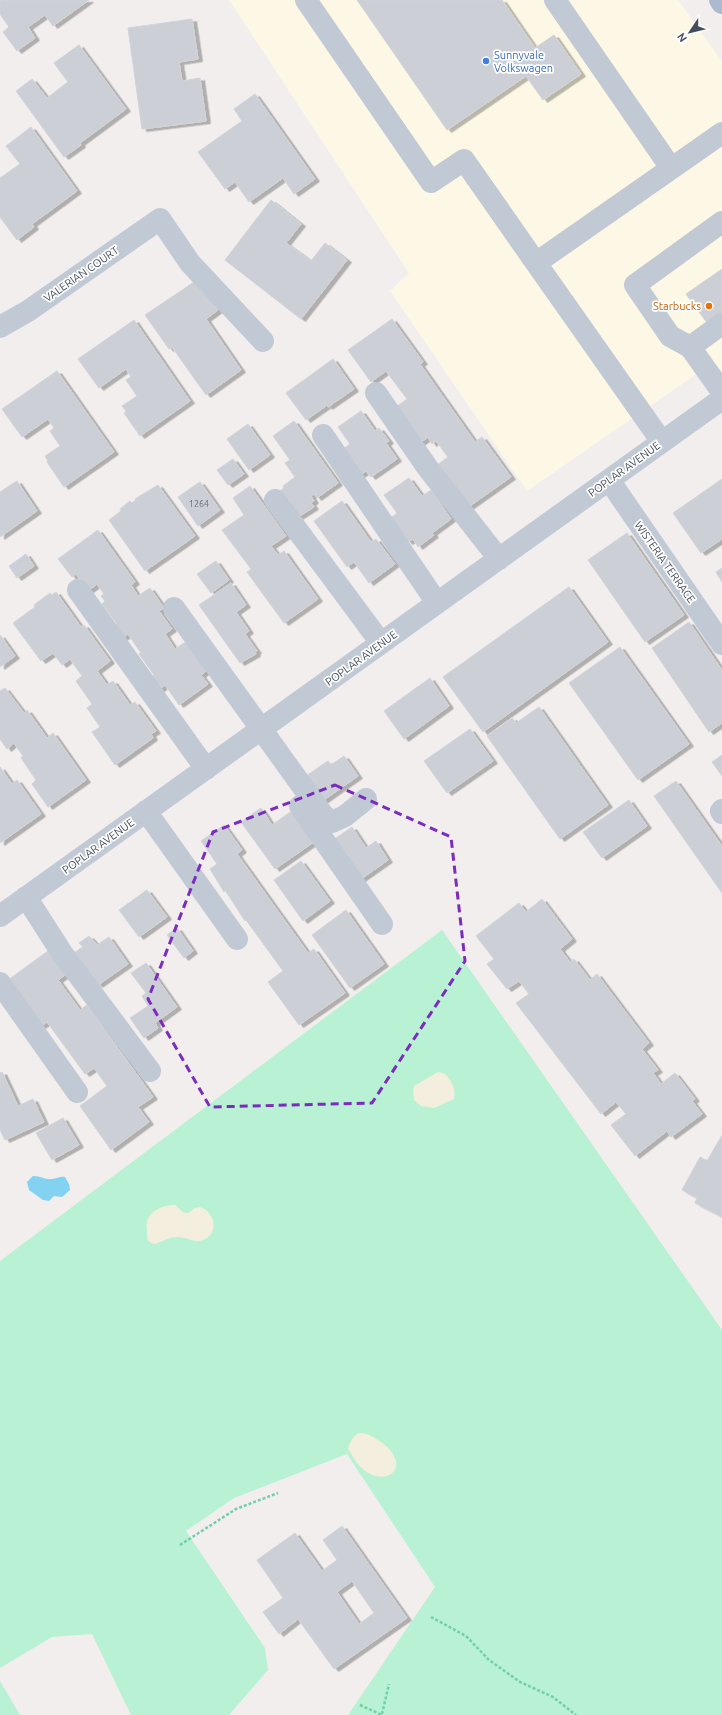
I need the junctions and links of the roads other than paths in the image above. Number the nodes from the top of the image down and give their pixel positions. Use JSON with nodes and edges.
{"nodes":[{"id":1,"x":306,"y":0,"type":"edge"},
{"id":2,"x":554,"y":0,"type":"edge"},
{"id":3,"x":720,"y":0,"type":"edge"},
{"id":4,"x":722,"y":3,"type":"edge"},
{"id":5,"x":722,"y":133,"type":"edge"},
{"id":6,"x":671,"y":168,"type":"junction"},
{"id":7,"x":722,"y":222,"type":"edge"},
{"id":8,"x":536,"y":263,"type":"junction"},
{"id":9,"x":722,"y":324,"type":"edge"},
{"id":10,"x":0,"y":327,"type":"edge"},
{"id":11,"x":263,"y":341,"type":"dead end"},
{"id":12,"x":690,"y":347,"type":"junction"},
{"id":13,"x":722,"y":392,"type":"edge"},
{"id":14,"x":376,"y":393,"type":"dead end"},
{"id":15,"x":722,"y":400,"type":"edge"},
{"id":16,"x":323,"y":435,"type":"dead end"},
{"id":17,"x":662,"y":442,"type":"junction"},
{"id":18,"x":609,"y":480,"type":"junction"},
{"id":19,"x":274,"y":500,"type":"dead end"},
{"id":20,"x":499,"y":559,"type":"junction"},
{"id":21,"x":78,"y":590,"type":"dead end"},
{"id":22,"x":438,"y":603,"type":"junction"},
{"id":23,"x":174,"y":608,"type":"dead end"},
{"id":24,"x":382,"y":643,"type":"junction"},
{"id":25,"x":722,"y":644,"type":"edge"},
{"id":26,"x":256,"y":733,"type":"junction"},
{"id":27,"x":206,"y":769,"type":"junction"},
{"id":28,"x":366,"y":799,"type":"dead end"},
{"id":29,"x":722,"y":810,"type":"edge"},
{"id":30,"x":146,"y":812,"type":"junction"},
{"id":31,"x":722,"y":813,"type":"edge"},
{"id":32,"x":26,"y":897,"type":"junction"},
{"id":33,"x":0,"y":916,"type":"edge"},
{"id":34,"x":382,"y":924,"type":"dead end"},
{"id":35,"x":237,"y":940,"type":"dead end"},
{"id":36,"x":0,"y":983,"type":"edge"},
{"id":37,"x":150,"y":1071,"type":"dead end"},
{"id":38,"x":77,"y":1092,"type":"dead end"}],
"edges":[{"from":1,"to":8,"type":"street"},
{"from":2,"to":6,"type":"street"},
{"from":3,"to":4,"type":"main road"},
{"from":5,"to":6,"type":"street"},
{"from":6,"to":8,"type":"street"},
{"from":7,"to":12,"type":"street"},
{"from":8,"to":17,"type":"street"},
{"from":9,"to":12,"type":"street"},
{"from":10,"to":11,"type":"street","name":"VALERIAN COURT"},
{"from":12,"to":13,"type":"street"},
{"from":14,"to":20,"type":"street"},
{"from":15,"to":17,"type":"street","name":"POPLAR AVENUE"},
{"from":16,"to":22,"type":"street"},
{"from":17,"to":18,"type":"street","name":"POPLAR AVENUE"},
{"from":18,"to":20,"type":"street","name":"POPLAR AVENUE"},
{"from":18,"to":25,"type":"street","name":"WISTERIA TERRACE"},
{"from":19,"to":24,"type":"street"},
{"from":20,"to":22,"type":"street","name":"POPLAR AVENUE"},
{"from":21,"to":27,"type":"street"},
{"from":22,"to":24,"type":"street","name":"POPLAR AVENUE"},
{"from":23,"to":26,"type":"street"},
{"from":24,"to":26,"type":"street","name":"POPLAR AVENUE"},
{"from":26,"to":27,"type":"street","name":"POPLAR AVENUE"},
{"from":26,"to":28,"type":"street"},
{"from":26,"to":34,"type":"street"},
{"from":27,"to":30,"type":"street","name":"POPLAR AVENUE"},
{"from":29,"to":31,"type":"street"},
{"from":30,"to":32,"type":"street","name":"POPLAR AVENUE"},
{"from":30,"to":35,"type":"street"},
{"from":32,"to":33,"type":"street","name":"POPLAR AVENUE"},
{"from":32,"to":37,"type":"street"},
{"from":36,"to":38,"type":"street"}]}
